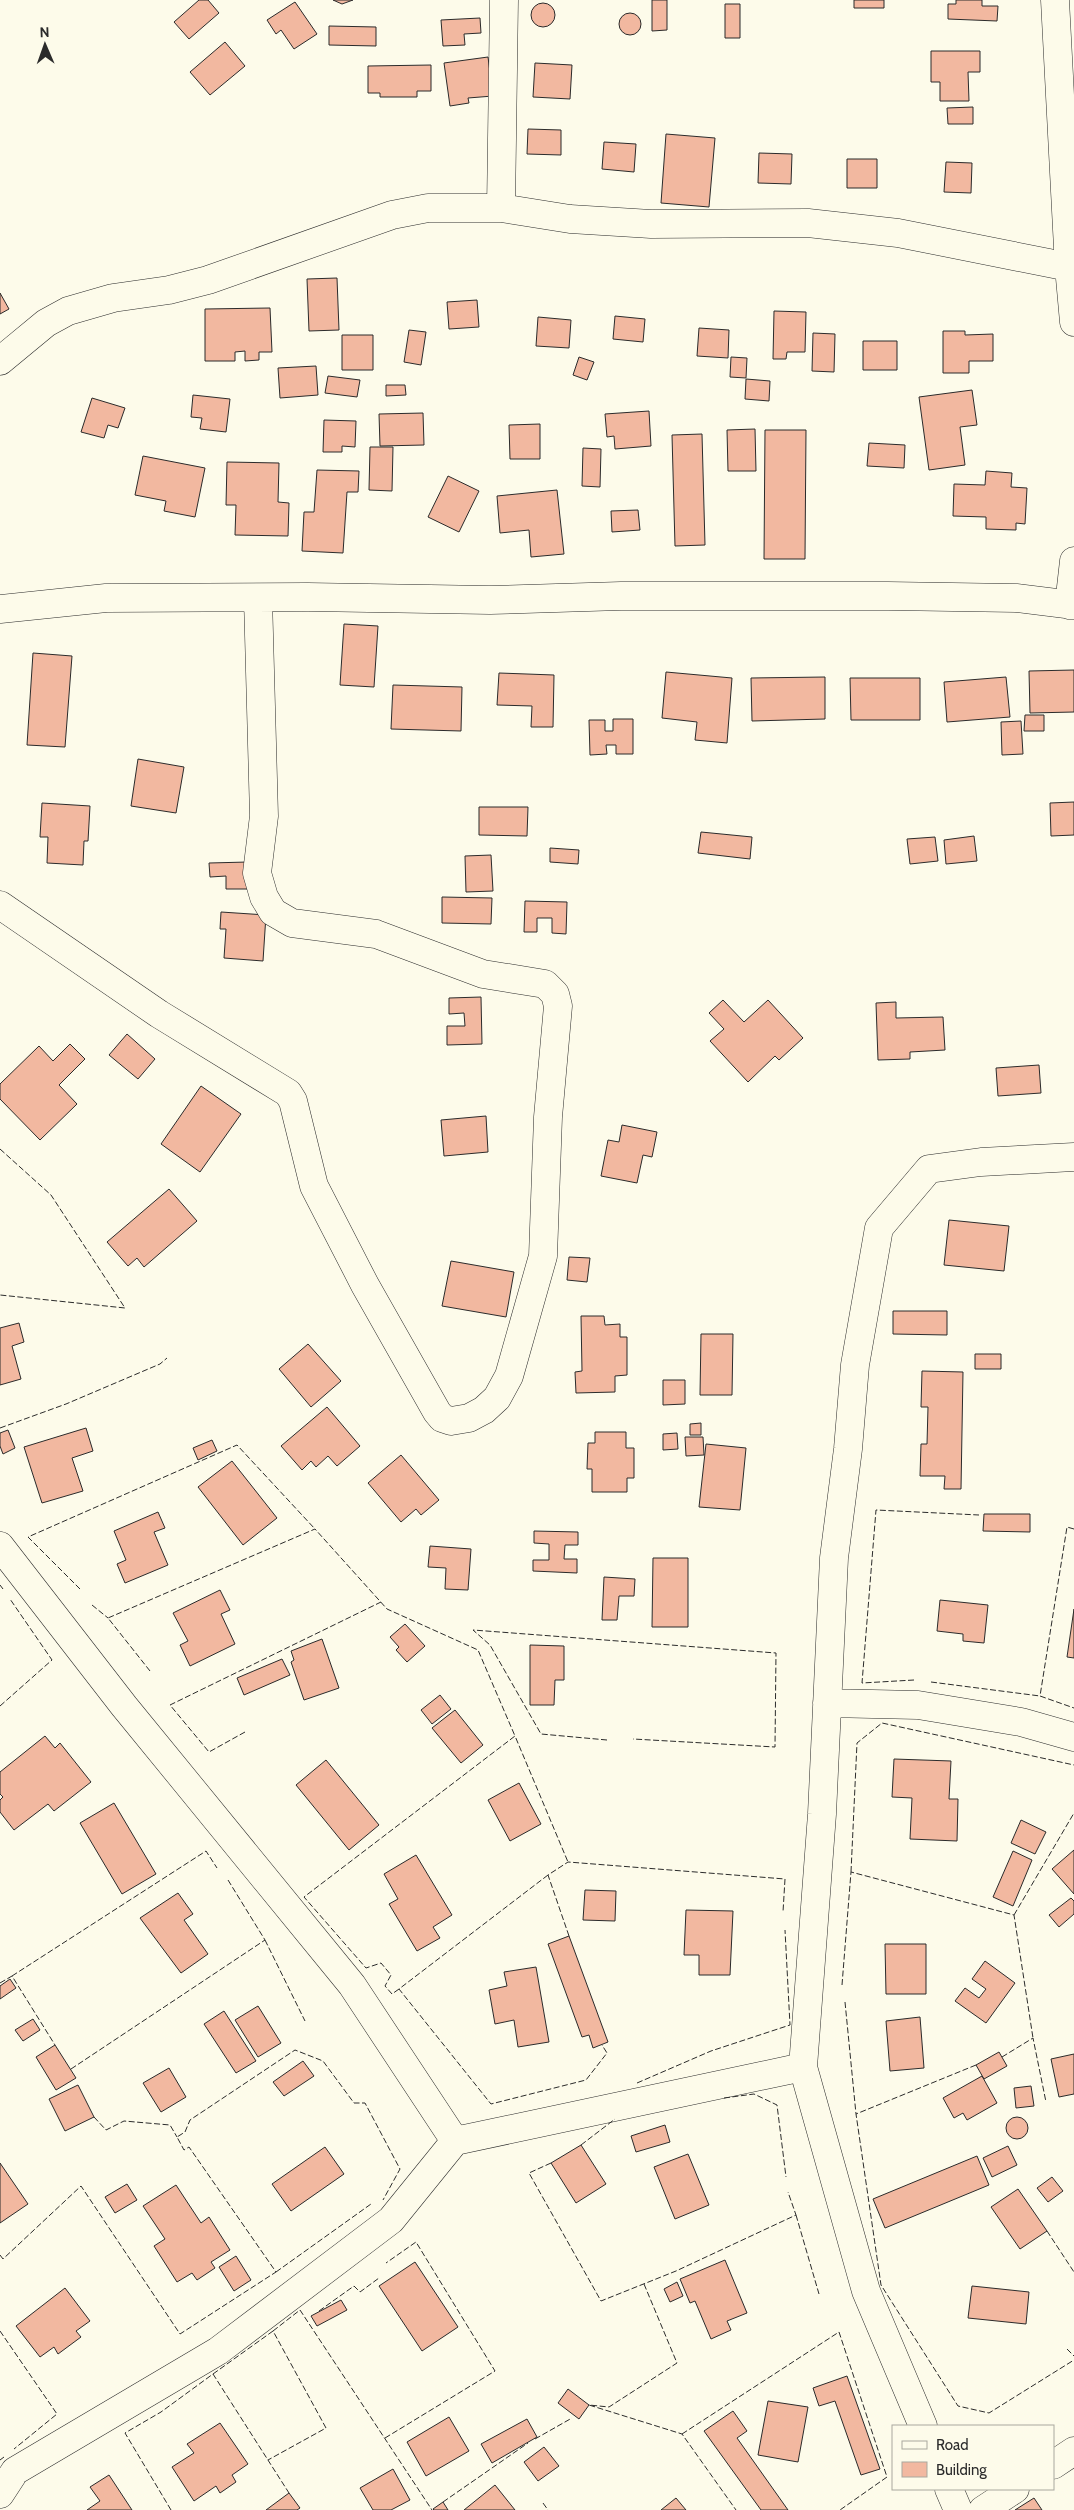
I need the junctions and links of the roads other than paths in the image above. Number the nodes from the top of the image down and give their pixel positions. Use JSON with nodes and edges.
{"nodes":[{"id":1,"x":504,"y":0,"type":"edge"},
{"id":2,"x":1055,"y":0,"type":"edge"},
{"id":3,"x":501,"y":208,"type":"junction"},
{"id":4,"x":1069,"y":267,"type":"junction"},
{"id":5,"x":1074,"y":322,"type":"edge"},
{"id":6,"x":0,"y":360,"type":"edge"},
{"id":7,"x":1074,"y":561,"type":"edge"},
{"id":8,"x":258,"y":598,"type":"junction"},
{"id":9,"x":1071,"y":605,"type":"edge"},
{"id":10,"x":0,"y":609,"type":"edge"},
{"id":11,"x":0,"y":905,"type":"edge"},
{"id":12,"x":1074,"y":1157,"type":"edge"},
{"id":13,"x":0,"y":1546,"type":"edge"},
{"id":14,"x":828,"y":1703,"type":"junction"},
{"id":15,"x":1074,"y":1738,"type":"edge"},
{"id":16,"x":802,"y":2067,"type":"junction"},
{"id":17,"x":455,"y":2141,"type":"junction"},
{"id":18,"x":923,"y":2425,"type":"edge"},
{"id":19,"x":1074,"y":2451,"type":"edge"},
{"id":20,"x":1054,"y":2463,"type":"edge"},
{"id":21,"x":949,"y":2490,"type":"edge"},
{"id":22,"x":1014,"y":2490,"type":"edge"},
{"id":23,"x":0,"y":2494,"type":"edge"},
{"id":24,"x":958,"y":2510,"type":"edge"},
{"id":25,"x":983,"y":2510,"type":"edge"}],
"edges":[{"from":1,"to":3,"type":"street"},
{"from":2,"to":4,"type":"street"},
{"from":3,"to":4,"type":"street"},
{"from":3,"to":6,"type":"street"},
{"from":4,"to":5,"type":"street"},
{"from":7,"to":9,"type":"street"},
{"from":8,"to":9,"type":"street"},
{"from":8,"to":10,"type":"street"},
{"from":8,"to":11,"type":"street"},
{"from":12,"to":14,"type":"street"},
{"from":13,"to":17,"type":"street"},
{"from":14,"to":15,"type":"street"},
{"from":14,"to":16,"type":"street"},
{"from":16,"to":17,"type":"street"},
{"from":16,"to":18,"type":"street"},
{"from":17,"to":23,"type":"street"},
{"from":19,"to":20,"type":"street"},
{"from":21,"to":24,"type":"street"},
{"from":22,"to":25,"type":"street"}]}
